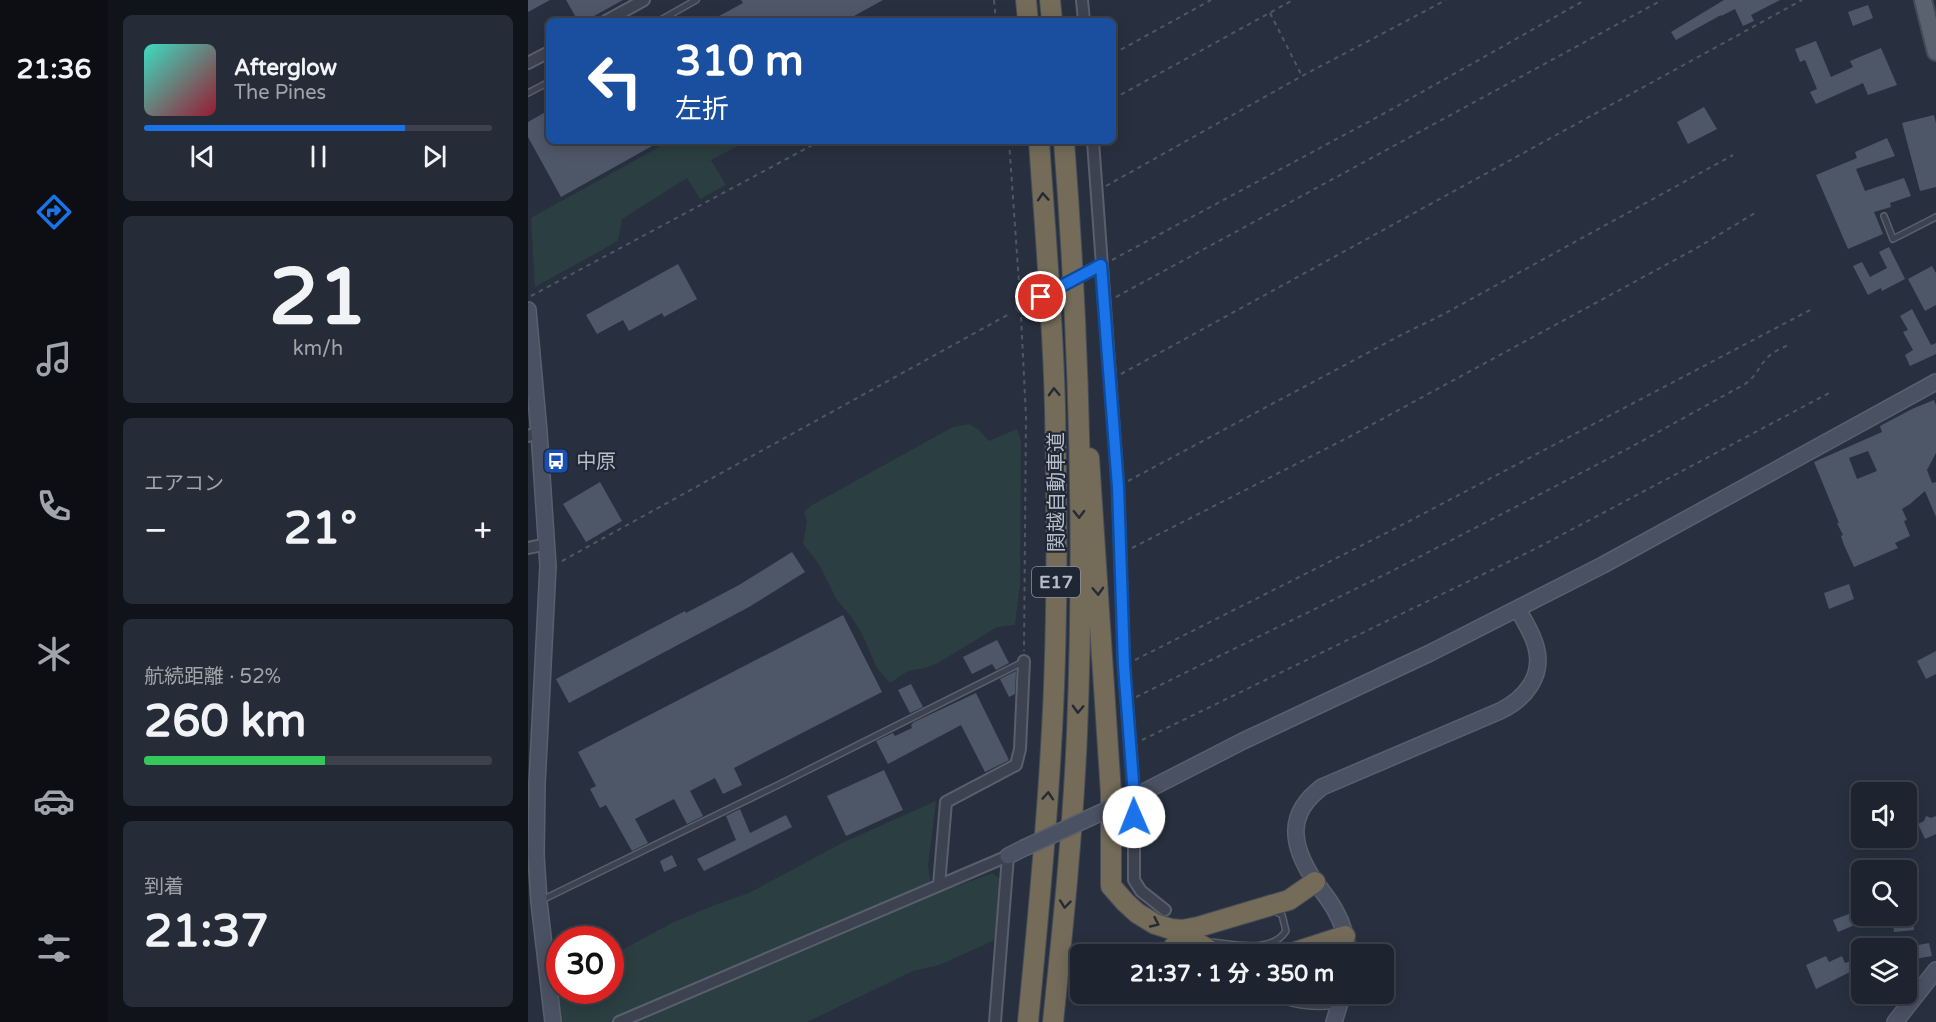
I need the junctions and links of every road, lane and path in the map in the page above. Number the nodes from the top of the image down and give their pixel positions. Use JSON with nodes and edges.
{"nodes":[{"id":1,"x":644,"y":0,"type":"edge"},
{"id":2,"x":696,"y":0,"type":"edge"},
{"id":3,"x":994,"y":0,"type":"edge"},
{"id":4,"x":1026,"y":0,"type":"edge"},
{"id":5,"x":1050,"y":0,"type":"edge"},
{"id":6,"x":1082,"y":0,"type":"edge"},
{"id":7,"x":1211,"y":0,"type":"edge"},
{"id":8,"x":1293,"y":0,"type":"edge"},
{"id":9,"x":1446,"y":0,"type":"edge"},
{"id":10,"x":1585,"y":0,"type":"edge"},
{"id":11,"x":1662,"y":0,"type":"edge"},
{"id":12,"x":1802,"y":0,"type":"edge"},
{"id":13,"x":1923,"y":0,"type":"edge"},
{"id":14,"x":1270,"y":13,"type":"junction"},
{"id":15,"x":611,"y":18,"type":"edge"},
{"id":16,"x":663,"y":18,"type":"edge"},
{"id":17,"x":996,"y":18,"type":"edge"},
{"id":18,"x":1028,"y":18,"type":"edge"},
{"id":19,"x":1052,"y":18,"type":"edge"},
{"id":20,"x":1084,"y":18,"type":"edge"},
{"id":21,"x":1116,"y":52,"type":"edge"},
{"id":22,"x":1936,"y":52,"type":"edge"},
{"id":23,"x":546,"y":54,"type":"edge"},
{"id":24,"x":528,"y":63,"type":"edge"},
{"id":25,"x":1302,"y":76,"type":"junction"},
{"id":26,"x":546,"y":84,"type":"edge"},
{"id":27,"x":528,"y":93,"type":"edge"},
{"id":28,"x":1116,"y":97,"type":"edge"},
{"id":29,"x":814,"y":144,"type":"edge"},
{"id":30,"x":1009,"y":144,"type":"edge"},
{"id":31,"x":1039,"y":144,"type":"edge"},
{"id":32,"x":1064,"y":144,"type":"edge"},
{"id":33,"x":1093,"y":144,"type":"edge"},
{"id":34,"x":1732,"y":155,"type":"dead end"},
{"id":35,"x":1097,"y":190,"type":"junction"},
{"id":36,"x":1755,"y":213,"type":"dead end"},
{"id":37,"x":1884,"y":216,"type":"dead end"},
{"id":38,"x":1936,"y":217,"type":"edge"},
{"id":39,"x":1101,"y":265,"type":"junction"},
{"id":40,"x":528,"y":298,"type":"edge"},
{"id":41,"x":1104,"y":303,"type":"junction"},
{"id":42,"x":1020,"y":308,"type":"junction"},
{"id":43,"x":1814,"y":308,"type":"dead end"},
{"id":44,"x":528,"y":310,"type":"edge"},
{"id":45,"x":1077,"y":324,"type":"junction"},
{"id":46,"x":1790,"y":344,"type":"dead end"},
{"id":47,"x":1110,"y":379,"type":"junction"},
{"id":48,"x":1936,"y":382,"type":"edge"},
{"id":49,"x":1831,"y":392,"type":"dead end"},
{"id":50,"x":534,"y":434,"type":"edge"},
{"id":51,"x":1118,"y":487,"type":"junction"},
{"id":52,"x":547,"y":544,"type":"junction"},
{"id":53,"x":528,"y":548,"type":"edge"},
{"id":54,"x":1120,"y":555,"type":"junction"},
{"id":55,"x":548,"y":566,"type":"junction"},
{"id":56,"x":1518,"y":609,"type":"junction"},
{"id":57,"x":1024,"y":661,"type":"junction"},
{"id":58,"x":1124,"y":665,"type":"junction"},
{"id":59,"x":1127,"y":700,"type":"junction"},
{"id":60,"x":1131,"y":745,"type":"junction"},
{"id":61,"x":1129,"y":799,"type":"junction"},
{"id":62,"x":1008,"y":856,"type":"junction"},
{"id":63,"x":1042,"y":882,"type":"junction"},
{"id":64,"x":1315,"y":882,"type":"junction"},
{"id":65,"x":939,"y":885,"type":"junction"},
{"id":66,"x":539,"y":902,"type":"junction"},
{"id":67,"x":1260,"y":909,"type":"junction"},
{"id":68,"x":1165,"y":910,"type":"dead end"},
{"id":69,"x":1195,"y":941,"type":"junction"},
{"id":70,"x":1178,"y":944,"type":"edge"},
{"id":71,"x":1200,"y":944,"type":"edge"},
{"id":72,"x":1347,"y":944,"type":"edge"},
{"id":73,"x":1936,"y":970,"type":"edge"},
{"id":74,"x":1302,"y":1004,"type":"edge"},
{"id":75,"x":1319,"y":1004,"type":"edge"},
{"id":76,"x":1339,"y":1004,"type":"edge"},
{"id":77,"x":554,"y":1022,"type":"edge"},
{"id":78,"x":619,"y":1022,"type":"edge"},
{"id":79,"x":995,"y":1022,"type":"edge"},
{"id":80,"x":1017,"y":1022,"type":"edge"},
{"id":81,"x":1028,"y":1022,"type":"edge"},
{"id":82,"x":1053,"y":1022,"type":"edge"},
{"id":83,"x":1334,"y":1022,"type":"edge"},
{"id":84,"x":1895,"y":1022,"type":"edge"}],
"edges":[{"from":1,"to":15,"type":"street"},
{"from":2,"to":16,"type":"lane"},
{"from":3,"to":17,"type":"path"},
{"from":4,"to":18,"type":"highway"},
{"from":5,"to":19,"type":"highway"},
{"from":6,"to":20,"type":"street"},
{"from":7,"to":21,"type":"path"},
{"from":8,"to":14,"type":"path"},
{"from":9,"to":25,"type":"path"},
{"from":10,"to":39,"type":"path"},
{"from":11,"to":41,"type":"path"},
{"from":12,"to":47,"type":"path"},
{"from":13,"to":22,"type":"main road"},
{"from":14,"to":25,"type":"path"},
{"from":14,"to":28,"type":"path"},
{"from":23,"to":24,"type":"street"},
{"from":25,"to":35,"type":"path"},
{"from":26,"to":27,"type":"lane"},
{"from":29,"to":40,"type":"path"},
{"from":30,"to":42,"type":"path"},
{"from":63,"to":31,"type":"highway","name":"関越自動車道","number":"E17","one_way":true},
{"from":32,"to":45,"type":"highway","name":"関越自動車道","number":"E17"},
{"from":33,"to":35,"type":"street"},
{"from":34,"to":51,"type":"path"},
{"from":35,"to":39,"type":"street"},
{"from":36,"to":54,"type":"path"},
{"from":37,"to":38,"type":"lane"},
{"from":39,"to":41,"type":"street"},
{"from":39,"to":42,"type":"street","bridge":true},
{"from":41,"to":47,"type":"street"},
{"from":42,"to":55,"type":"path"},
{"from":42,"to":57,"type":"path"},
{"from":43,"to":58,"type":"path"},
{"from":44,"to":50,"type":"street"},
{"from":45,"to":67,"type":"highway","one_way":true},
{"from":45,"to":82,"type":"highway","name":"関越自動車道","number":"E17","one_way":true},
{"from":46,"to":59,"type":"path"},
{"from":47,"to":51,"type":"street"},
{"from":48,"to":56,"type":"street"},
{"from":49,"to":60,"type":"path"},
{"from":50,"to":52,"type":"street"},
{"from":51,"to":54,"type":"street"},
{"from":52,"to":53,"type":"street"},
{"from":52,"to":55,"type":"street"},
{"from":54,"to":58,"type":"street"},
{"from":55,"to":66,"type":"street"},
{"from":56,"to":61,"type":"street"},
{"from":56,"to":64,"type":"street"},
{"from":57,"to":65,"type":"street"},
{"from":57,"to":66,"type":"lane"},
{"from":58,"to":59,"type":"street"},
{"from":59,"to":60,"type":"street"},
{"from":60,"to":61,"type":"street"},
{"from":61,"to":62,"type":"street","bridge":true},
{"from":61,"to":68,"type":"street"},
{"from":62,"to":65,"type":"street"},
{"from":62,"to":79,"type":"street"},
{"from":63,"to":80,"type":"highway"},
{"from":63,"to":81,"type":"highway","name":"関越自動車道","number":"E17"},
{"from":64,"to":67,"type":"highway"},
{"from":64,"to":72,"type":"street"},
{"from":65,"to":78,"type":"street"},
{"from":66,"to":77,"type":"street"},
{"from":67,"to":69,"type":"lane"},
{"from":69,"to":70,"type":"highway"},
{"from":69,"to":71,"type":"highway"},
{"from":73,"to":84,"type":"street"},
{"from":74,"to":75,"type":"lane"},
{"from":76,"to":83,"type":"street"}]}
